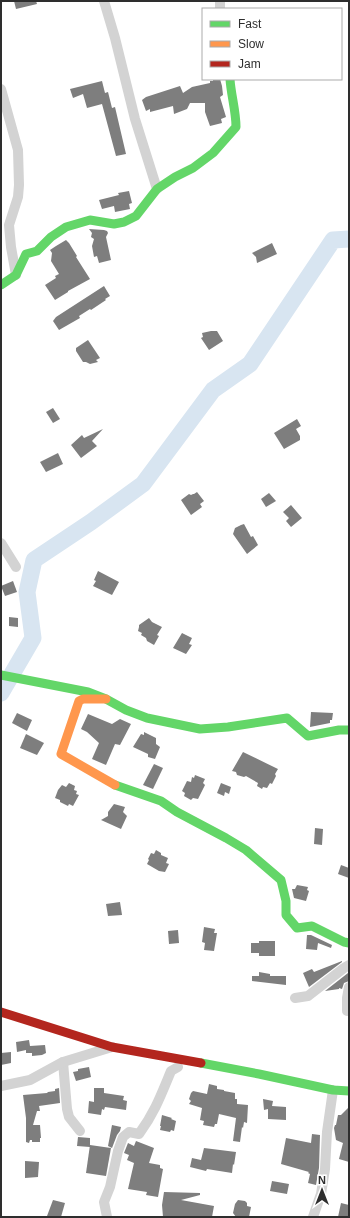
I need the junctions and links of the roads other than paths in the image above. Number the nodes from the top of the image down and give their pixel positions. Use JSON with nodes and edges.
{"nodes":[{"id":1,"x":104,"y":1,"type":"edge"},
{"id":2,"x":230,"y":80,"type":"edge"},
{"id":3,"x":1,"y":89,"type":"edge"},
{"id":4,"x":157,"y":189,"type":"junction"},
{"id":5,"x":16,"y":275,"type":"junction"},
{"id":6,"x":1,"y":284,"type":"edge"},
{"id":7,"x":1,"y":543,"type":"edge"},
{"id":8,"x":16,"y":567,"type":"dead end"},
{"id":9,"x":1,"y":675,"type":"edge"},
{"id":10,"x":106,"y":699,"type":"junction"},
{"id":11,"x":349,"y":730,"type":"edge"},
{"id":12,"x":349,"y":943,"type":"edge"},
{"id":13,"x":349,"y":965,"type":"edge"},
{"id":14,"x":349,"y":988,"type":"edge"},
{"id":15,"x":295,"y":998,"type":"dead end"},
{"id":16,"x":347,"y":1011,"type":"dead end"},
{"id":17,"x":1,"y":1012,"type":"edge"},
{"id":18,"x":112,"y":1047,"type":"junction"},
{"id":19,"x":63,"y":1062,"type":"junction"},
{"id":20,"x":178,"y":1067,"type":"dead end"},
{"id":21,"x":1,"y":1086,"type":"edge"},
{"id":22,"x":333,"y":1090,"type":"junction"},
{"id":23,"x":349,"y":1091,"type":"edge"},
{"id":24,"x":80,"y":1131,"type":"dead end"},
{"id":25,"x":107,"y":1217,"type":"edge"},
{"id":26,"x":313,"y":1217,"type":"edge"}],
"edges":[{"from":1,"to":4,"type":"street"},
{"from":2,"to":4,"type":"street"},
{"from":3,"to":5,"type":"street"},
{"from":4,"to":5,"type":"street"},
{"from":5,"to":6,"type":"street"},
{"from":7,"to":8,"type":"street"},
{"from":9,"to":10,"type":"street"},
{"from":10,"to":11,"type":"street"},
{"from":10,"to":12,"type":"street"},
{"from":13,"to":15,"type":"street"},
{"from":14,"to":16,"type":"street"},
{"from":17,"to":18,"type":"street"},
{"from":18,"to":19,"type":"street"},
{"from":18,"to":22,"type":"street"},
{"from":19,"to":21,"type":"street"},
{"from":19,"to":24,"type":"street"},
{"from":20,"to":25,"type":"street"},
{"from":22,"to":23,"type":"street"},
{"from":22,"to":26,"type":"street"}]}
